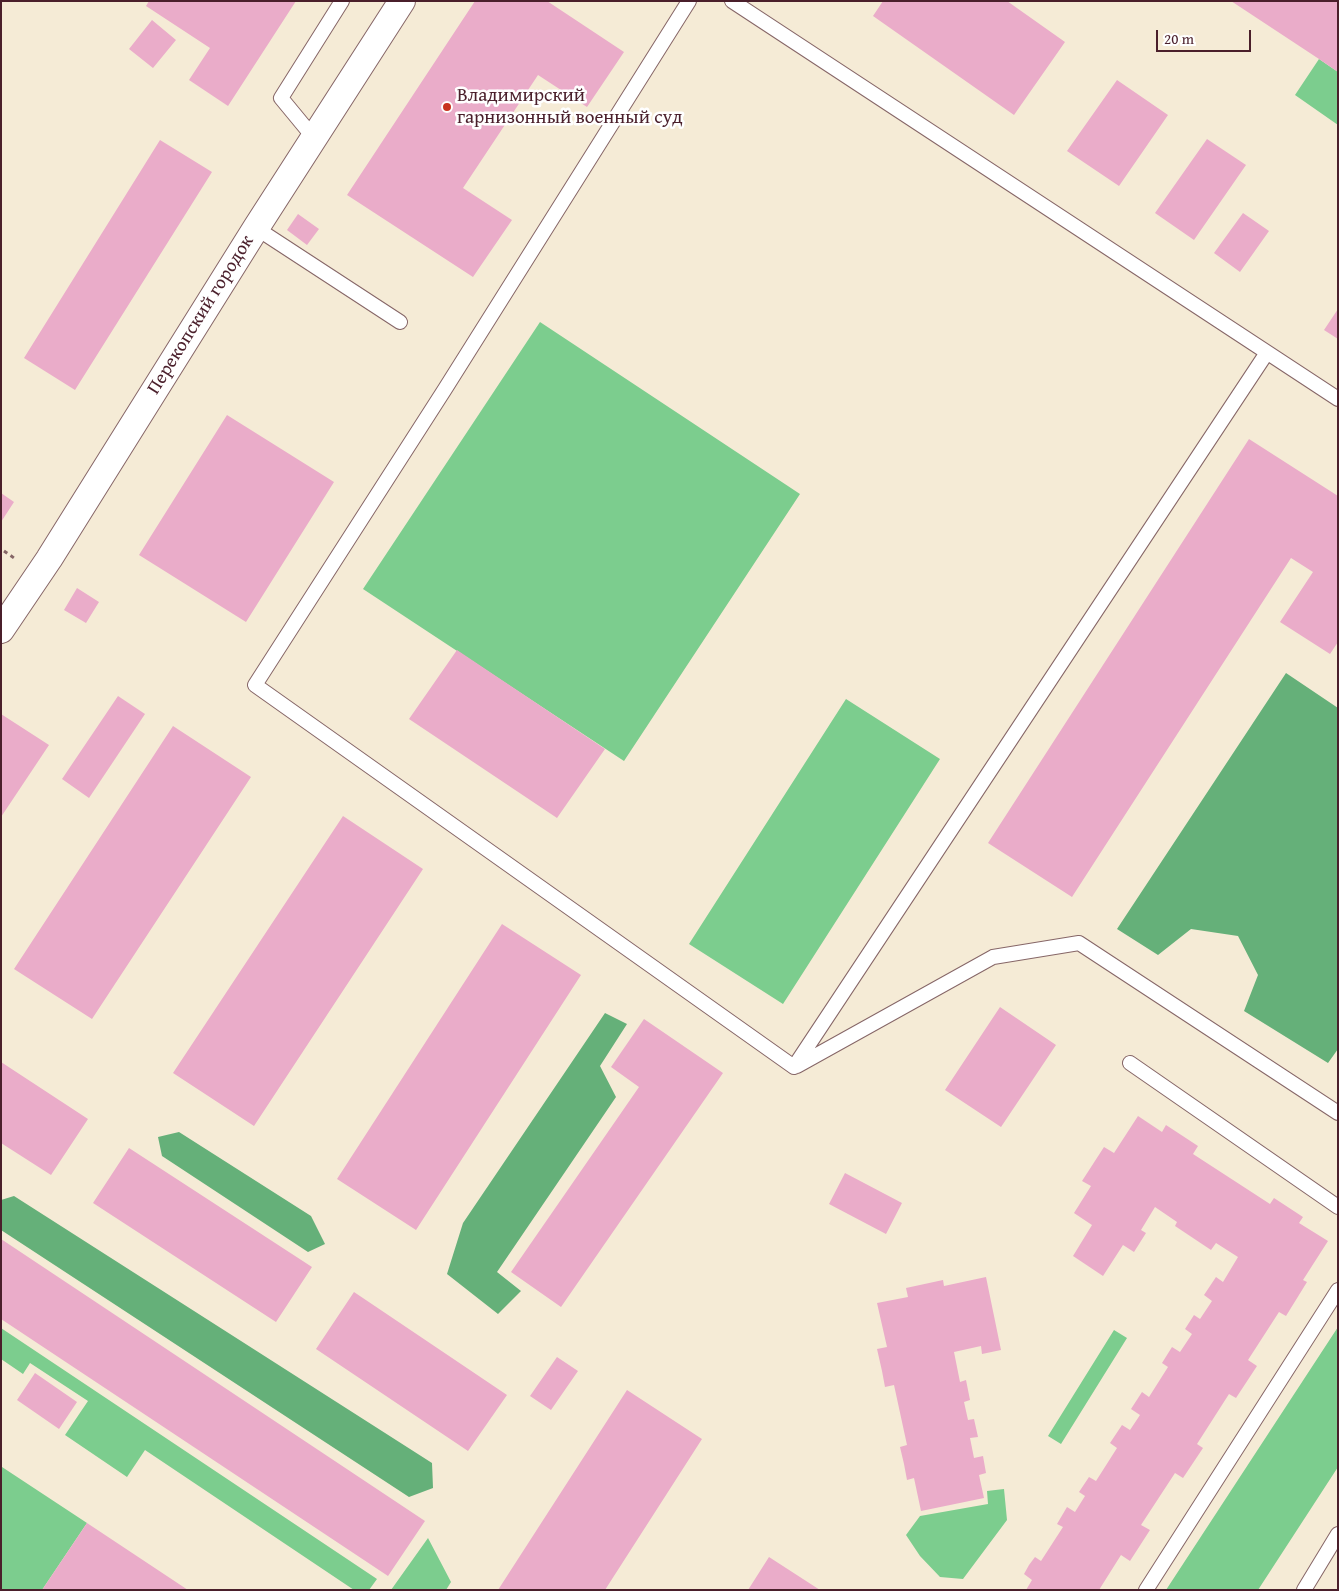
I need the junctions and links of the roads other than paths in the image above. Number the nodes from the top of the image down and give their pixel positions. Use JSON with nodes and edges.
{"nodes":[{"id":1,"x":342,"y":1,"type":"edge"},
{"id":2,"x":402,"y":1,"type":"edge"},
{"id":3,"x":690,"y":1,"type":"edge"},
{"id":4,"x":732,"y":1,"type":"edge"},
{"id":5,"x":314,"y":138,"type":"junction"},
{"id":6,"x":256,"y":228,"type":"junction"},
{"id":7,"x":400,"y":322,"type":"dead end"},
{"id":8,"x":1266,"y":354,"type":"junction"},
{"id":9,"x":1338,"y":399,"type":"edge"},
{"id":10,"x":1,"y":630,"type":"edge"},
{"id":11,"x":1130,"y":1063,"type":"dead end"},
{"id":12,"x":794,"y":1067,"type":"junction"},
{"id":13,"x":1338,"y":1113,"type":"edge"},
{"id":14,"x":1338,"y":1207,"type":"edge"},
{"id":15,"x":1338,"y":1290,"type":"edge"},
{"id":16,"x":1338,"y":1534,"type":"edge"},
{"id":17,"x":1146,"y":1590,"type":"edge"},
{"id":18,"x":1304,"y":1590,"type":"edge"}],
"edges":[{"from":1,"to":5,"type":"lane"},
{"from":2,"to":5,"type":"street","name":"Перекопский городок"},
{"from":3,"to":12,"type":"lane"},
{"from":4,"to":8,"type":"lane"},
{"from":5,"to":6,"type":"street","name":"Перекопский городок"},
{"from":6,"to":7,"type":"lane"},
{"from":6,"to":10,"type":"street","name":"Перекопский городок"},
{"from":8,"to":9,"type":"lane"},
{"from":8,"to":12,"type":"lane"},
{"from":11,"to":14,"type":"lane"},
{"from":12,"to":13,"type":"lane"},
{"from":15,"to":17,"type":"lane"},
{"from":16,"to":18,"type":"lane"}]}
